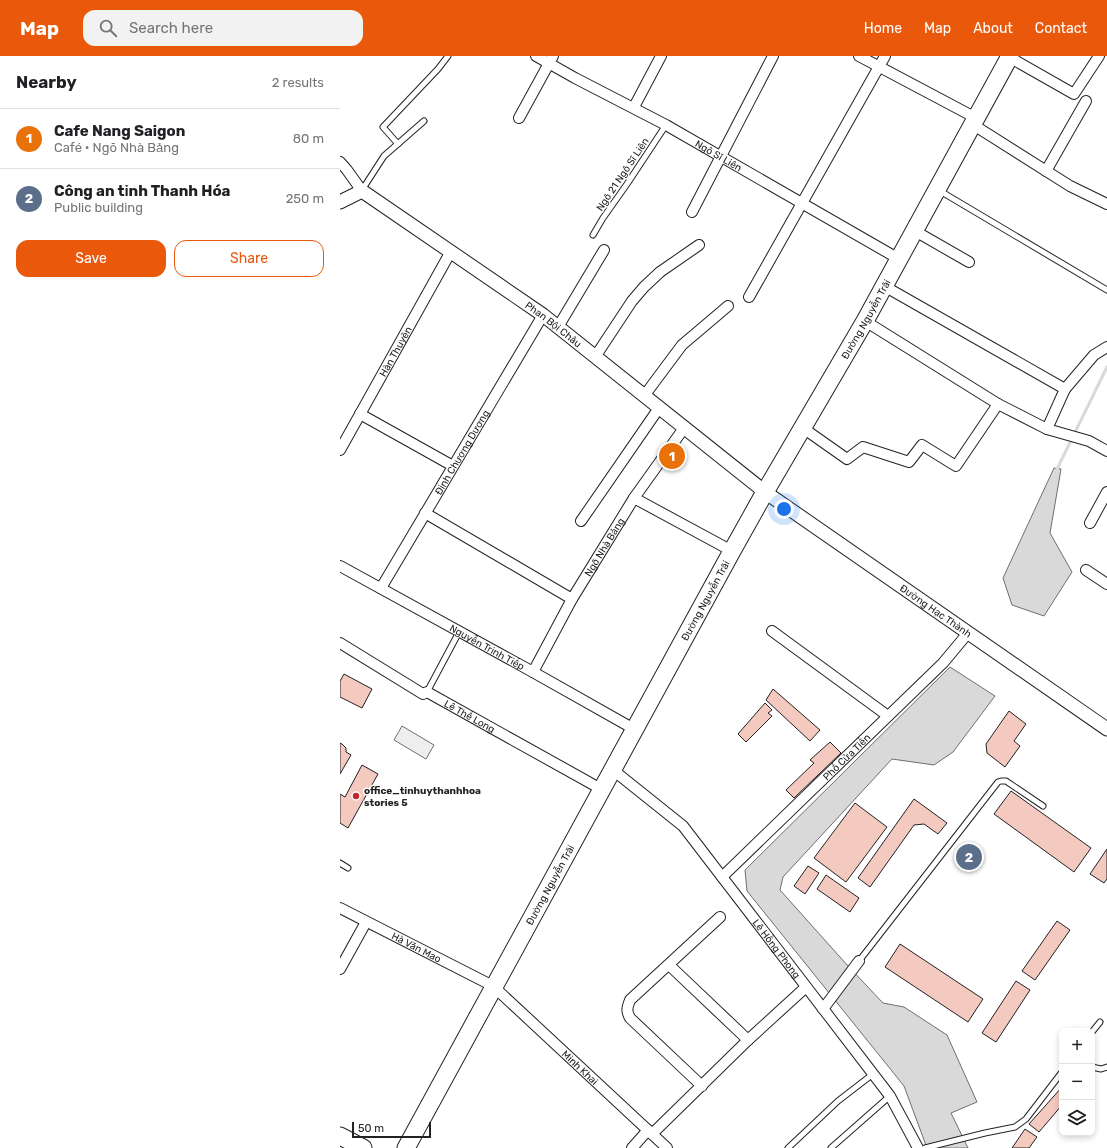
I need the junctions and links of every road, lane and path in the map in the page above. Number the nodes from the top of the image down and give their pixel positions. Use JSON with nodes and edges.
{"nodes":[{"id":1,"x":448,"y":56,"type":"edge"},
{"id":2,"x":536,"y":56,"type":"edge"},
{"id":3,"x":661,"y":56,"type":"edge"},
{"id":4,"x":773,"y":56,"type":"edge"},
{"id":5,"x":859,"y":56,"type":"edge"},
{"id":6,"x":885,"y":56,"type":"edge"},
{"id":7,"x":1009,"y":56,"type":"edge"},
{"id":8,"x":1099,"y":56,"type":"edge"},
{"id":9,"x":551,"y":60,"type":"edge"},
{"id":10,"x":880,"y":67,"type":"junction"},
{"id":11,"x":1086,"y":101,"type":"dead end"},
{"id":12,"x":634,"y":107,"type":"junction"},
{"id":13,"x":519,"y":118,"type":"dead end"},
{"id":14,"x":424,"y":121,"type":"dead end"},
{"id":15,"x":974,"y":121,"type":"junction"},
{"id":16,"x":666,"y":125,"type":"junction"},
{"id":17,"x":398,"y":144,"type":"junction"},
{"id":18,"x":721,"y":156,"type":"junction"},
{"id":19,"x":340,"y":162,"type":"edge"},
{"id":20,"x":1046,"y":171,"type":"junction"},
{"id":21,"x":937,"y":189,"type":"junction"},
{"id":22,"x":362,"y":191,"type":"junction"},
{"id":23,"x":340,"y":202,"type":"edge"},
{"id":24,"x":803,"y":203,"type":"junction"},
{"id":25,"x":1107,"y":204,"type":"edge"},
{"id":26,"x":692,"y":212,"type":"dead end"},
{"id":27,"x":915,"y":231,"type":"junction"},
{"id":28,"x":594,"y":235,"type":"dead end"},
{"id":29,"x":699,"y":245,"type":"dead end"},
{"id":30,"x":604,"y":250,"type":"dead end"},
{"id":31,"x":450,"y":253,"type":"junction"},
{"id":32,"x":899,"y":259,"type":"junction"},
{"id":33,"x":969,"y":262,"type":"dead end"},
{"id":34,"x":884,"y":286,"type":"junction"},
{"id":35,"x":1107,"y":290,"type":"edge"},
{"id":36,"x":749,"y":297,"type":"dead end"},
{"id":37,"x":728,"y":306,"type":"dead end"},
{"id":38,"x":543,"y":316,"type":"junction"},
{"id":39,"x":866,"y":321,"type":"junction"},
{"id":40,"x":558,"y":327,"type":"junction"},
{"id":41,"x":1107,"y":347,"type":"edge"},
{"id":42,"x":595,"y":357,"type":"junction"},
{"id":43,"x":1064,"y":389,"type":"junction"},
{"id":44,"x":644,"y":396,"type":"junction"},
{"id":45,"x":998,"y":404,"type":"junction"},
{"id":46,"x":659,"y":408,"type":"junction"},
{"id":47,"x":360,"y":414,"type":"junction"},
{"id":48,"x":684,"y":428,"type":"junction"},
{"id":49,"x":803,"y":428,"type":"junction"},
{"id":50,"x":1047,"y":429,"type":"junction"},
{"id":51,"x":340,"y":450,"type":"edge"},
{"id":52,"x":1107,"y":451,"type":"edge"},
{"id":53,"x":453,"y":466,"type":"junction"},
{"id":54,"x":765,"y":492,"type":"junction"},
{"id":55,"x":1107,"y":492,"type":"edge"},
{"id":56,"x":634,"y":498,"type":"junction"},
{"id":57,"x":425,"y":513,"type":"junction"},
{"id":58,"x":581,"y":521,"type":"dead end"},
{"id":59,"x":1090,"y":523,"type":"dead end"},
{"id":60,"x":732,"y":551,"type":"junction"},
{"id":61,"x":340,"y":566,"type":"edge"},
{"id":62,"x":1086,"y":570,"type":"dead end"},
{"id":63,"x":1107,"y":584,"type":"edge"},
{"id":64,"x":381,"y":588,"type":"junction"},
{"id":65,"x":572,"y":599,"type":"junction"},
{"id":66,"x":772,"y":631,"type":"dead end"},
{"id":67,"x":459,"y":632,"type":"junction"},
{"id":68,"x":968,"y":633,"type":"junction"},
{"id":69,"x":340,"y":643,"type":"edge"},
{"id":70,"x":533,"y":672,"type":"junction"},
{"id":71,"x":427,"y":692,"type":"junction"},
{"id":72,"x":888,"y":716,"type":"junction"},
{"id":73,"x":634,"y":729,"type":"junction"},
{"id":74,"x":1107,"y":729,"type":"edge"},
{"id":75,"x":612,"y":770,"type":"junction"},
{"id":76,"x":601,"y":789,"type":"junction"},
{"id":77,"x":1043,"y":806,"type":"dead end"},
{"id":78,"x":340,"y":863,"type":"edge"},
{"id":79,"x":348,"y":868,"type":"dead end"},
{"id":80,"x":722,"y":877,"type":"junction"},
{"id":81,"x":340,"y":908,"type":"edge"},
{"id":82,"x":720,"y":917,"type":"dead end"},
{"id":83,"x":366,"y":922,"type":"junction"},
{"id":84,"x":859,"y":962,"type":"joint"},
{"id":85,"x":669,"y":965,"type":"junction"},
{"id":86,"x":340,"y":969,"type":"edge"},
{"id":87,"x":493,"y":986,"type":"junction"},
{"id":88,"x":806,"y":987,"type":"junction"},
{"id":89,"x":823,"y":1009,"type":"junction"},
{"id":90,"x":1100,"y":1022,"type":"dead end"},
{"id":91,"x":1095,"y":1028,"type":"edge"},
{"id":92,"x":748,"y":1040,"type":"junction"},
{"id":93,"x":1107,"y":1067,"type":"edge"},
{"id":94,"x":1095,"y":1068,"type":"edge"},
{"id":95,"x":873,"y":1074,"type":"junction"},
{"id":96,"x":1059,"y":1076,"type":"edge"},
{"id":97,"x":702,"y":1086,"type":"junction"},
{"id":98,"x":890,"y":1096,"type":"junction"},
{"id":99,"x":650,"y":1132,"type":"junction"},
{"id":100,"x":340,"y":1136,"type":"edge"},
{"id":101,"x":363,"y":1148,"type":"edge"},
{"id":102,"x":406,"y":1148,"type":"edge"},
{"id":103,"x":632,"y":1148,"type":"edge"},
{"id":104,"x":667,"y":1148,"type":"edge"},
{"id":105,"x":788,"y":1148,"type":"edge"},
{"id":106,"x":831,"y":1148,"type":"edge"},
{"id":107,"x":918,"y":1148,"type":"edge"},
{"id":108,"x":925,"y":1148,"type":"edge"}],
"edges":[{"from":1,"to":17,"type":"lane"},
{"from":2,"to":9,"type":"street","name":"Ngô Sĩ Liên"},
{"from":3,"to":12,"type":"street"},
{"from":4,"to":18,"type":"street"},
{"from":5,"to":10,"type":"street"},
{"from":6,"to":10,"type":"street"},
{"from":7,"to":8,"type":"street"},
{"from":7,"to":15,"type":"highway","name":"Đường Nguyễn Trãi"},
{"from":9,"to":12,"type":"street","name":"Ngô Sĩ Liên"},
{"from":9,"to":13,"type":"street"},
{"from":10,"to":15,"type":"street"},
{"from":10,"to":24,"type":"street"},
{"from":11,"to":20,"type":"street"},
{"from":12,"to":16,"type":"street","name":"Ngô Sĩ Liên"},
{"from":14,"to":17,"type":"lane"},
{"from":15,"to":20,"type":"street"},
{"from":15,"to":21,"type":"highway","name":"Đường Nguyễn Trãi"},
{"from":16,"to":18,"type":"street","name":"Ngô Sĩ Liên"},
{"from":16,"to":28,"type":"lane","name":"Ngõ 21 Ngô Sĩ Liên"},
{"from":17,"to":22,"type":"lane"},
{"from":18,"to":24,"type":"street","name":"Ngô Sĩ Liên"},
{"from":18,"to":26,"type":"street"},
{"from":19,"to":22,"type":"street","name":"Phan Bội Châu"},
{"from":20,"to":25,"type":"street"},
{"from":21,"to":27,"type":"highway","name":"Đường Nguyễn Trãi"},
{"from":21,"to":35,"type":"lane"},
{"from":22,"to":23,"type":"street"},
{"from":22,"to":31,"type":"street","name":"Phan Bội Châu"},
{"from":24,"to":32,"type":"street","name":"Ngô Sĩ Liên"},
{"from":24,"to":36,"type":"street"},
{"from":27,"to":32,"type":"highway","name":"Đường Nguyễn Trãi"},
{"from":27,"to":33,"type":"street"},
{"from":29,"to":42,"type":"street"},
{"from":30,"to":40,"type":"street"},
{"from":31,"to":38,"type":"street","name":"Phan Bội Châu"},
{"from":31,"to":47,"type":"street","name":"Hàn Thuyên"},
{"from":32,"to":34,"type":"highway","name":"Đường Nguyễn Trãi"},
{"from":34,"to":39,"type":"highway","name":"Đường Nguyễn Trãi"},
{"from":34,"to":43,"type":"street"},
{"from":37,"to":44,"type":"street"},
{"from":38,"to":40,"type":"street","name":"Phan Bội Châu"},
{"from":38,"to":53,"type":"street","name":"Đinh Chương Dương"},
{"from":39,"to":45,"type":"street"},
{"from":39,"to":49,"type":"highway","name":"Đường Nguyễn Trãi"},
{"from":40,"to":42,"type":"street","name":"Phan Bội Châu"},
{"from":41,"to":43,"type":"street"},
{"from":42,"to":44,"type":"street","name":"Phan Bội Châu"},
{"from":43,"to":50,"type":"street"},
{"from":44,"to":46,"type":"street","name":"Phan Bội Châu"},
{"from":45,"to":49,"type":"street"},
{"from":45,"to":50,"type":"street"},
{"from":46,"to":48,"type":"street","name":"Phan Bội Châu"},
{"from":46,"to":58,"type":"street"},
{"from":47,"to":51,"type":"street","name":"Hàn Thuyên"},
{"from":47,"to":53,"type":"street"},
{"from":48,"to":54,"type":"street","name":"Phan Bội Châu"},
{"from":48,"to":56,"type":"street","name":"Ngõ Nhà Bảng"},
{"from":49,"to":54,"type":"highway","name":"Đường Nguyễn Trãi"},
{"from":50,"to":52,"type":"street"},
{"from":53,"to":57,"type":"street","name":"Đinh Chương Dương"},
{"from":54,"to":60,"type":"highway","name":"Đường Nguyễn Trãi"},
{"from":54,"to":68,"type":"street","name":"Đường Hạc Thành"},
{"from":55,"to":59,"type":"street"},
{"from":56,"to":60,"type":"street"},
{"from":56,"to":65,"type":"street","name":"Ngõ Nhà Bảng"},
{"from":57,"to":64,"type":"street","name":"Đinh Chương Dương"},
{"from":57,"to":65,"type":"street"},
{"from":60,"to":73,"type":"highway","name":"Đường Nguyễn Trãi"},
{"from":61,"to":64,"type":"street","name":"Nguyễn Trinh Tiếp"},
{"from":62,"to":63,"type":"street"},
{"from":64,"to":67,"type":"street","name":"Nguyễn Trinh Tiếp"},
{"from":65,"to":70,"type":"street","name":"Ngõ Nhà Bảng"},
{"from":66,"to":72,"type":"street"},
{"from":67,"to":70,"type":"street","name":"Nguyễn Trinh Tiếp"},
{"from":67,"to":71,"type":"lane"},
{"from":68,"to":72,"type":"street","name":"Phố Cửa Tiền"},
{"from":68,"to":74,"type":"street","name":"Đường Hạc Thành"},
{"from":69,"to":71,"type":"street","name":"Lê Thế Long"},
{"from":70,"to":73,"type":"street","name":"Nguyễn Trinh Tiếp"},
{"from":71,"to":76,"type":"street","name":"Lê Thế Long"},
{"from":72,"to":80,"type":"street","name":"Phố Cửa Tiền"},
{"from":73,"to":75,"type":"highway","name":"Đường Nguyễn Trãi"},
{"from":75,"to":76,"type":"highway","name":"Đường Nguyễn Trãi"},
{"from":75,"to":80,"type":"street","name":"Lê Hồng Phong"},
{"from":76,"to":87,"type":"highway","name":"Đường Nguyễn Trãi"},
{"from":77,"to":84,"type":"lane"},
{"from":78,"to":79,"type":"lane"},
{"from":80,"to":88,"type":"street","name":"Lê Hồng Phong"},
{"from":81,"to":83,"type":"street","name":"Hà Văn Mao"},
{"from":82,"to":85,"type":"street"},
{"from":83,"to":86,"type":"street"},
{"from":83,"to":87,"type":"street","name":"Hà Văn Mao"},
{"from":84,"to":89,"type":"street"},
{"from":85,"to":92,"type":"street"},
{"from":85,"to":97,"type":"street"},
{"from":87,"to":99,"type":"street","name":"Minh Khai"},
{"from":87,"to":102,"type":"highway","name":"Đường Nguyễn Trãi"},
{"from":88,"to":89,"type":"street","name":"Lê Hồng Phong"},
{"from":88,"to":92,"type":"street"},
{"from":89,"to":95,"type":"street","name":"Lê Hồng Phong"},
{"from":90,"to":91,"type":"lane"},
{"from":92,"to":97,"type":"street"},
{"from":93,"to":94,"type":"lane"},
{"from":95,"to":98,"type":"street","name":"Lê Hồng Phong"},
{"from":95,"to":105,"type":"lane"},
{"from":96,"to":108,"type":"lane"},
{"from":97,"to":99,"type":"street"},
{"from":98,"to":106,"type":"lane"},
{"from":98,"to":107,"type":"street","name":"Lê Hồng Phong"},
{"from":99,"to":103,"type":"street"},
{"from":99,"to":104,"type":"street","name":"Minh Khai"},
{"from":100,"to":101,"type":"highway"}]}
